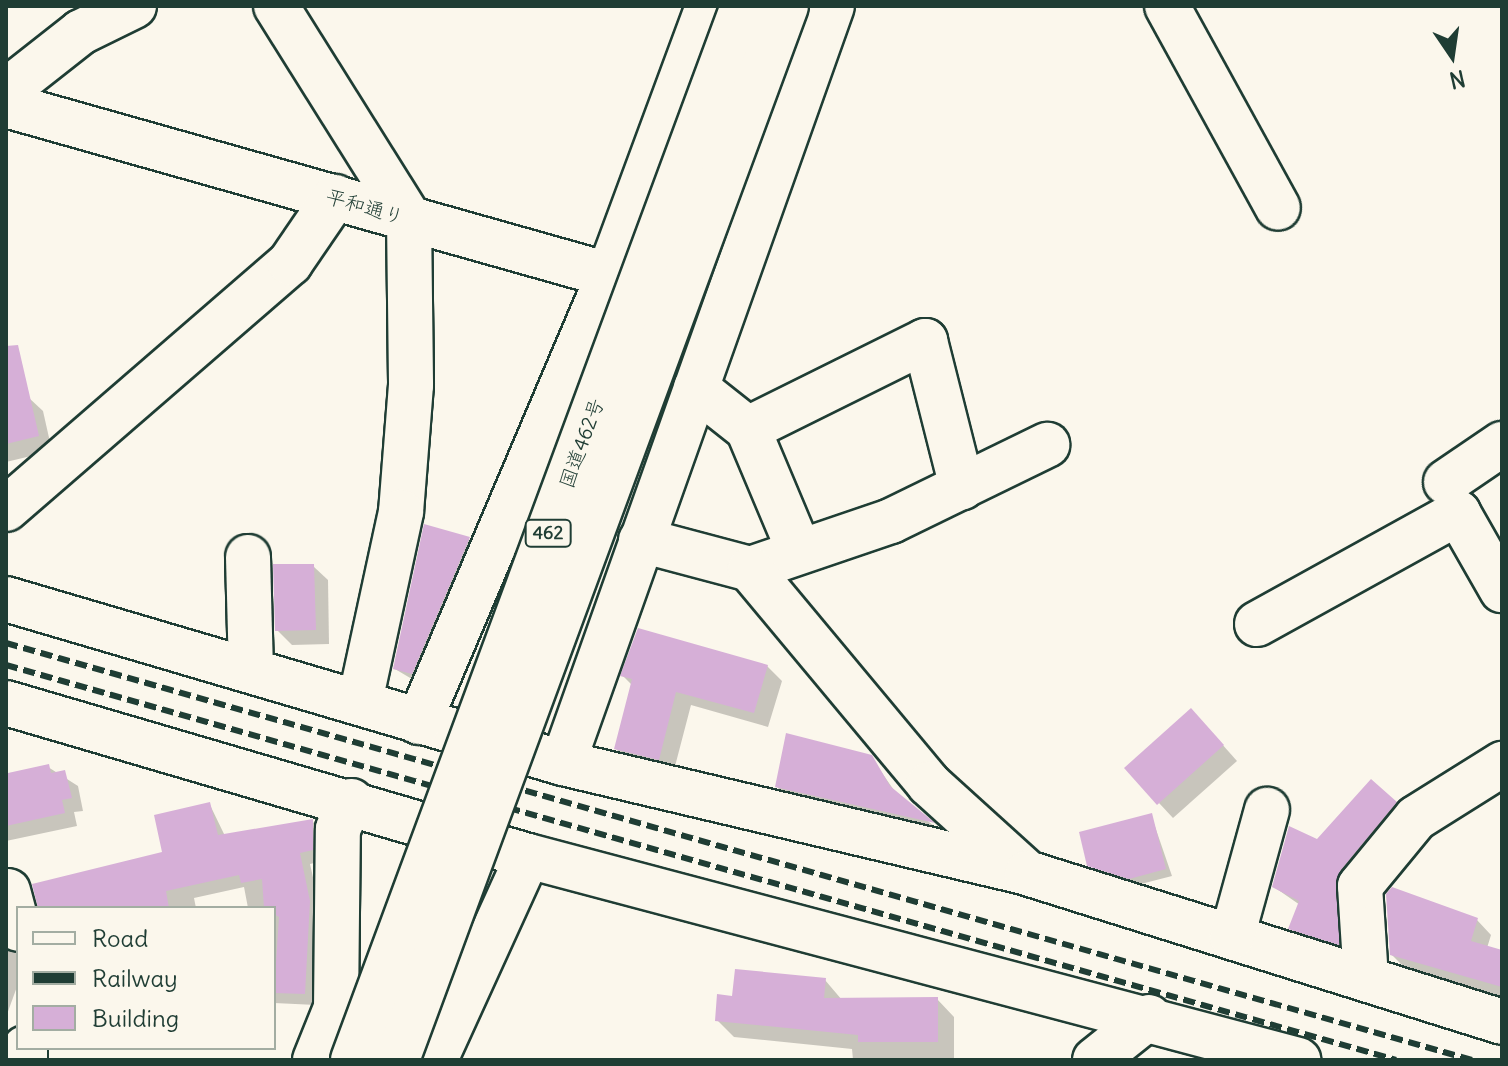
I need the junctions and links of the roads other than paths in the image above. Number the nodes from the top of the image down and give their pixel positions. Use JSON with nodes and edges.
{"nodes":[{"id":1,"x":134,"y":6,"type":"edge"},
{"id":2,"x":276,"y":6,"type":"edge"},
{"id":3,"x":708,"y":6,"type":"edge"},
{"id":4,"x":743,"y":6,"type":"edge"},
{"id":5,"x":786,"y":6,"type":"edge"},
{"id":6,"x":832,"y":6,"type":"edge"},
{"id":7,"x":1167,"y":6,"type":"edge"},
{"id":8,"x":6,"y":91,"type":"edge"},
{"id":9,"x":6,"y":105,"type":"edge"},
{"id":10,"x":335,"y":197,"type":"junction"},
{"id":11,"x":1278,"y":208,"type":"dead end"},
{"id":12,"x":409,"y":218,"type":"junction"},
{"id":13,"x":609,"y":274,"type":"junction"},
{"id":14,"x":724,"y":311,"type":"junction"},
{"id":15,"x":696,"y":388,"type":"junction"},
{"id":16,"x":748,"y":429,"type":"junction"},
{"id":17,"x":1502,"y":444,"type":"edge"},
{"id":18,"x":1047,"y":445,"type":"dead end"},
{"id":19,"x":1446,"y":482,"type":"dead end"},
{"id":20,"x":962,"y":487,"type":"junction"},
{"id":21,"x":6,"y":509,"type":"edge"},
{"id":22,"x":641,"y":540,"type":"junction"},
{"id":23,"x":798,"y":548,"type":"junction"},
{"id":24,"x":248,"y":557,"type":"dead end"},
{"id":25,"x":750,"y":569,"type":"junction"},
{"id":26,"x":1502,"y":590,"type":"edge"},
{"id":27,"x":6,"y":599,"type":"edge"},
{"id":28,"x":1257,"y":624,"type":"dead end"},
{"id":29,"x":251,"y":669,"type":"junction"},
{"id":30,"x":360,"y":702,"type":"junction"},
{"id":31,"x":6,"y":703,"type":"edge"},
{"id":32,"x":419,"y":722,"type":"junction"},
{"id":33,"x":563,"y":763,"type":"junction"},
{"id":34,"x":1498,"y":773,"type":"edge"},
{"id":35,"x":351,"y":801,"type":"junction"},
{"id":36,"x":1267,"y":810,"type":"dead end"},
{"id":37,"x":528,"y":856,"type":"junction"},
{"id":38,"x":1027,"y":873,"type":"junction"},
{"id":39,"x":1232,"y":937,"type":"junction"},
{"id":40,"x":1366,"y":979,"type":"junction"},
{"id":41,"x":1149,"y":1017,"type":"junction"},
{"id":42,"x":1502,"y":1022,"type":"edge"},
{"id":43,"x":1228,"y":1049,"type":"edge"},
{"id":44,"x":315,"y":1060,"type":"edge"},
{"id":45,"x":353,"y":1060,"type":"edge"},
{"id":46,"x":397,"y":1060,"type":"edge"},
{"id":47,"x":435,"y":1060,"type":"edge"},
{"id":48,"x":1095,"y":1060,"type":"edge"},
{"id":49,"x":1298,"y":1060,"type":"edge"}],
"edges":[{"from":1,"to":8,"type":"main road"},
{"from":2,"to":12,"type":"main road"},
{"from":3,"to":13,"type":"main road"},
{"from":4,"to":45,"type":"main road","name":"国道462号","number":"462","bridge":true},
{"from":5,"to":46,"type":"main road","name":"国道462号","number":"462","bridge":true},
{"from":6,"to":14,"type":"main road"},
{"from":7,"to":11,"type":"main road"},
{"from":9,"to":10,"type":"main road","name":"平和通り"},
{"from":10,"to":12,"type":"main road","name":"平和通り"},
{"from":10,"to":21,"type":"main road"},
{"from":12,"to":13,"type":"main road","name":"平和通り"},
{"from":12,"to":30,"type":"main road"},
{"from":13,"to":14,"type":"main road","name":"平和通り"},
{"from":13,"to":32,"type":"main road"},
{"from":14,"to":15,"type":"main road"},
{"from":15,"to":16,"type":"main road"},
{"from":15,"to":22,"type":"main road"},
{"from":16,"to":20,"type":"main road"},
{"from":16,"to":23,"type":"main road"},
{"from":17,"to":19,"type":"main road"},
{"from":18,"to":20,"type":"main road"},
{"from":20,"to":23,"type":"main road"},
{"from":22,"to":25,"type":"main road"},
{"from":22,"to":33,"type":"main road"},
{"from":23,"to":25,"type":"main road"},
{"from":24,"to":29,"type":"main road"},
{"from":25,"to":38,"type":"main road"},
{"from":26,"to":28,"type":"main road"},
{"from":27,"to":29,"type":"main road"},
{"from":29,"to":30,"type":"main road"},
{"from":30,"to":32,"type":"main road"},
{"from":31,"to":35,"type":"main road"},
{"from":32,"to":33,"type":"main road"},
{"from":33,"to":38,"type":"main road"},
{"from":34,"to":40,"type":"main road"},
{"from":35,"to":37,"type":"main road"},
{"from":35,"to":44,"type":"main road"},
{"from":36,"to":39,"type":"main road"},
{"from":37,"to":41,"type":"main road"},
{"from":37,"to":47,"type":"main road"},
{"from":38,"to":39,"type":"main road"},
{"from":39,"to":40,"type":"main road"},
{"from":40,"to":42,"type":"main road"},
{"from":41,"to":43,"type":"main road"},
{"from":41,"to":48,"type":"main road"},
{"from":43,"to":49,"type":"main road"}]}
